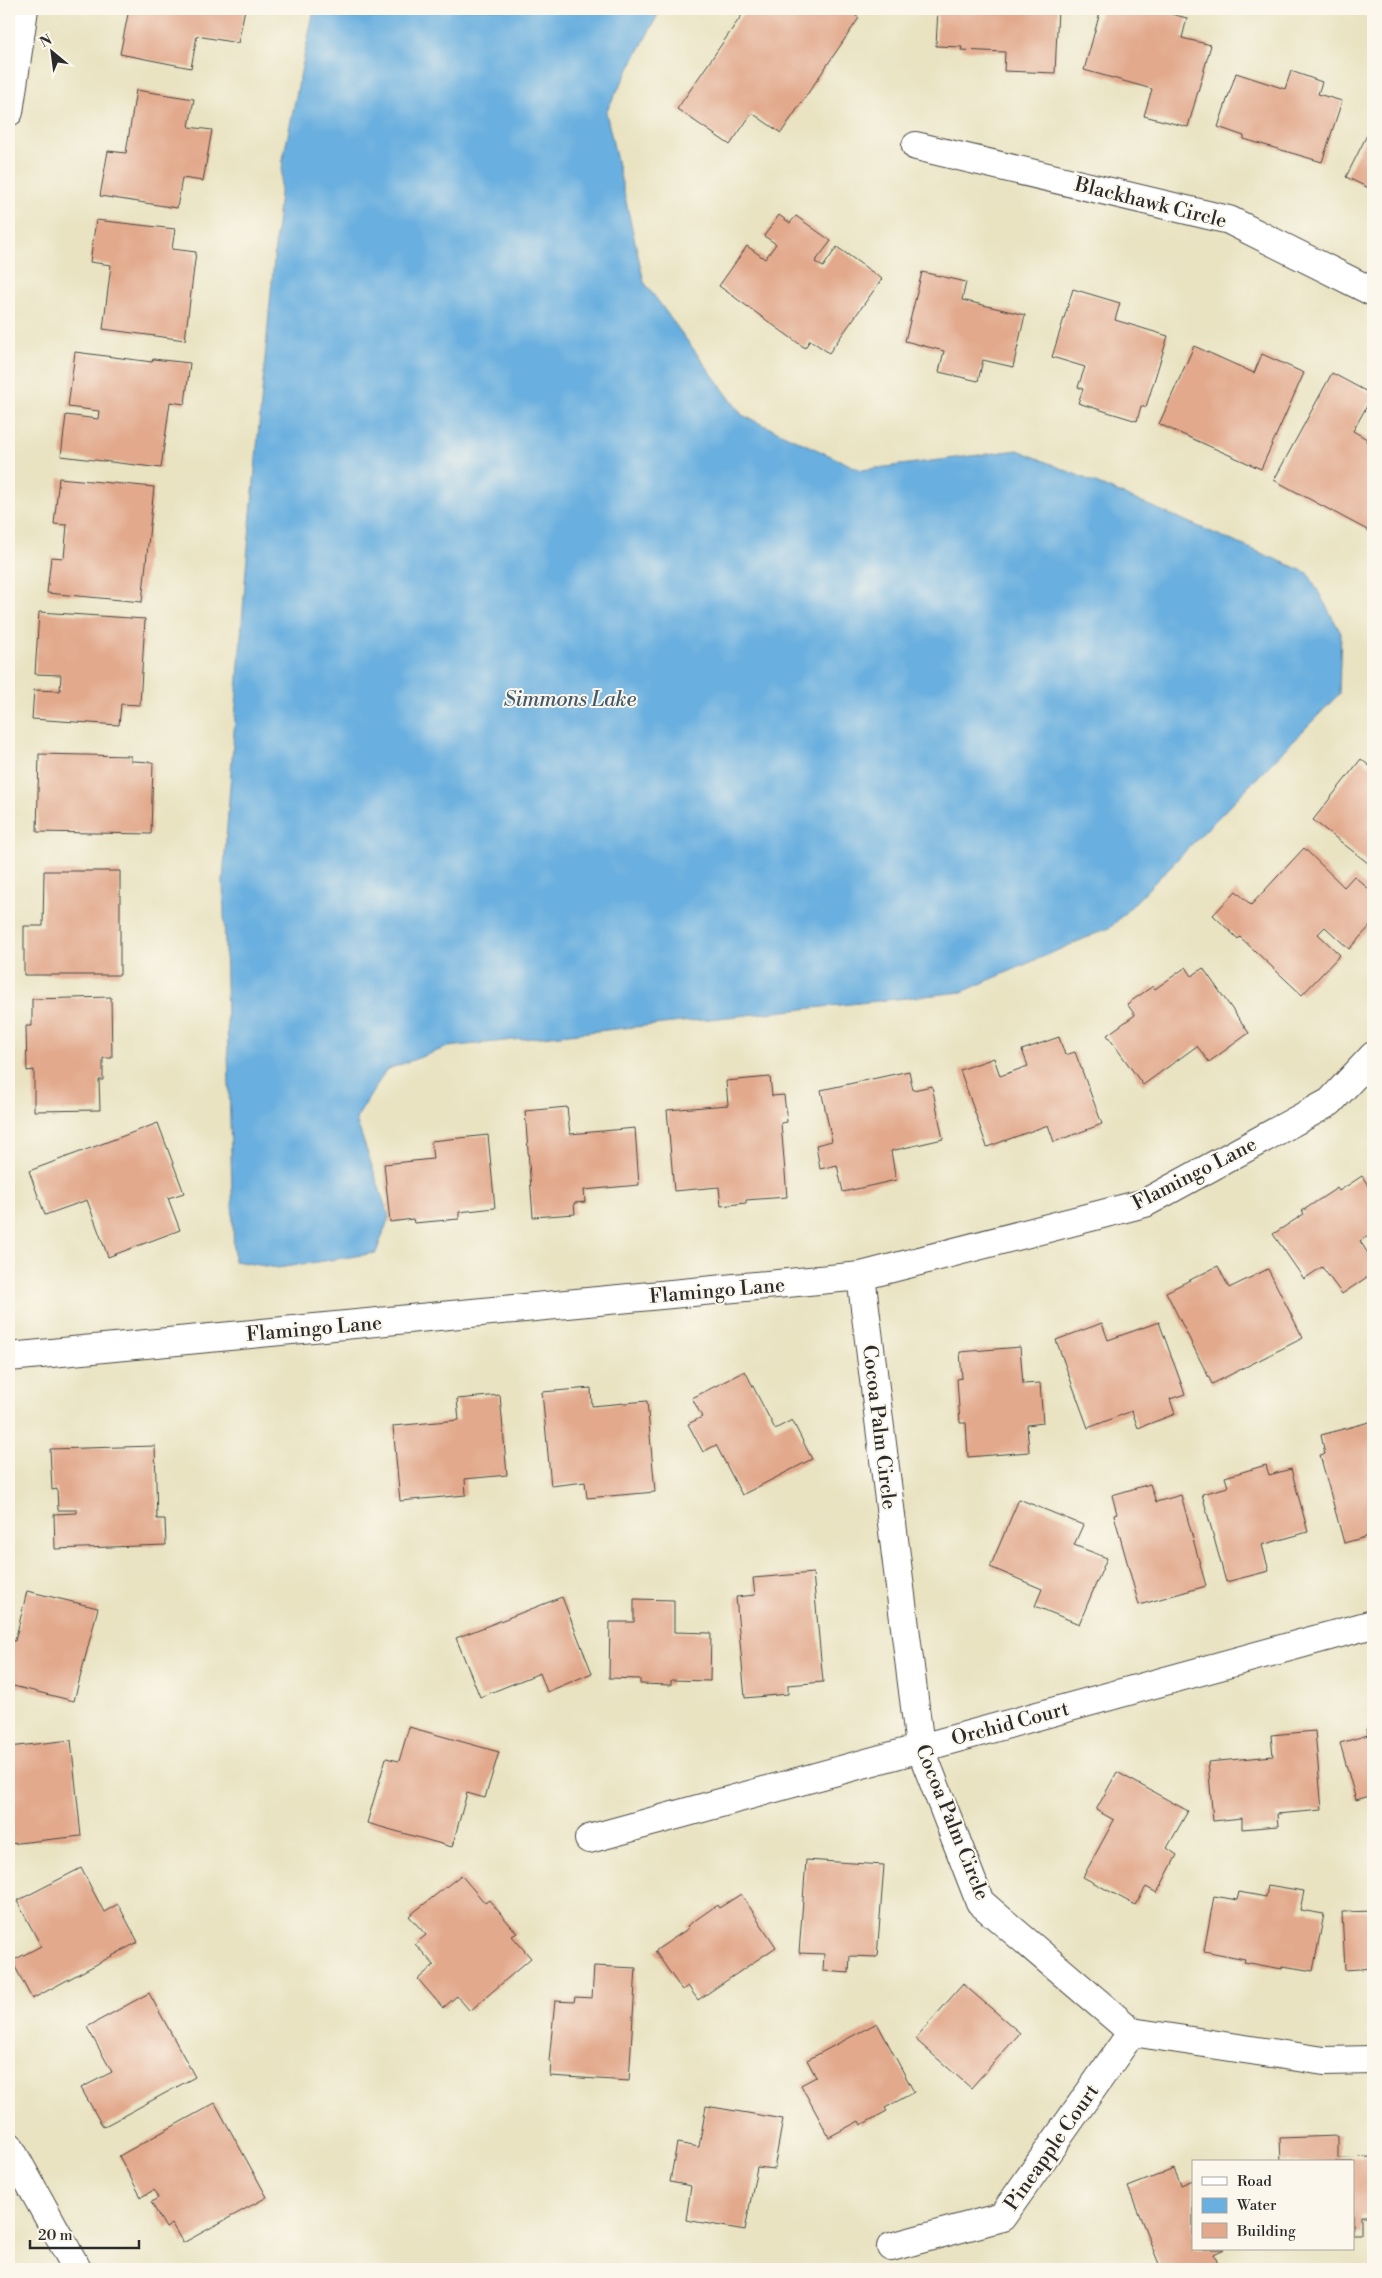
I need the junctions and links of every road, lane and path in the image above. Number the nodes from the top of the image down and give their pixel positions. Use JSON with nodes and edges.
{"nodes":[{"id":1,"x":24,"y":9,"type":"edge"},
{"id":2,"x":9,"y":112,"type":"edge"},
{"id":3,"x":916,"y":146,"type":"dead end"},
{"id":4,"x":1373,"y":292,"type":"edge"},
{"id":5,"x":1373,"y":1056,"type":"edge"},
{"id":6,"x":861,"y":1276,"type":"junction"},
{"id":7,"x":9,"y":1358,"type":"edge"},
{"id":8,"x":1373,"y":1624,"type":"edge"},
{"id":9,"x":920,"y":1747,"type":"junction"},
{"id":10,"x":589,"y":1839,"type":"dead end"},
{"id":11,"x":1132,"y":2032,"type":"junction"},
{"id":12,"x":1373,"y":2060,"type":"edge"},
{"id":13,"x":9,"y":2146,"type":"edge"},
{"id":14,"x":891,"y":2247,"type":"dead end"},
{"id":15,"x":77,"y":2269,"type":"edge"}],
"edges":[{"from":1,"to":2,"type":"street"},
{"from":3,"to":4,"type":"street","name":"Blackhawk Circle"},
{"from":5,"to":6,"type":"street","name":"Flamingo Lane"},
{"from":6,"to":7,"type":"street","name":"Flamingo Lane"},
{"from":6,"to":9,"type":"street","name":"Cocoa Palm Circle"},
{"from":8,"to":9,"type":"street","name":"Orchid Court"},
{"from":9,"to":10,"type":"street","name":"Orchid Court"},
{"from":9,"to":11,"type":"street","name":"Cocoa Palm Circle"},
{"from":11,"to":12,"type":"street"},
{"from":11,"to":14,"type":"street","name":"Pineapple Court"},
{"from":13,"to":15,"type":"street"}]}
